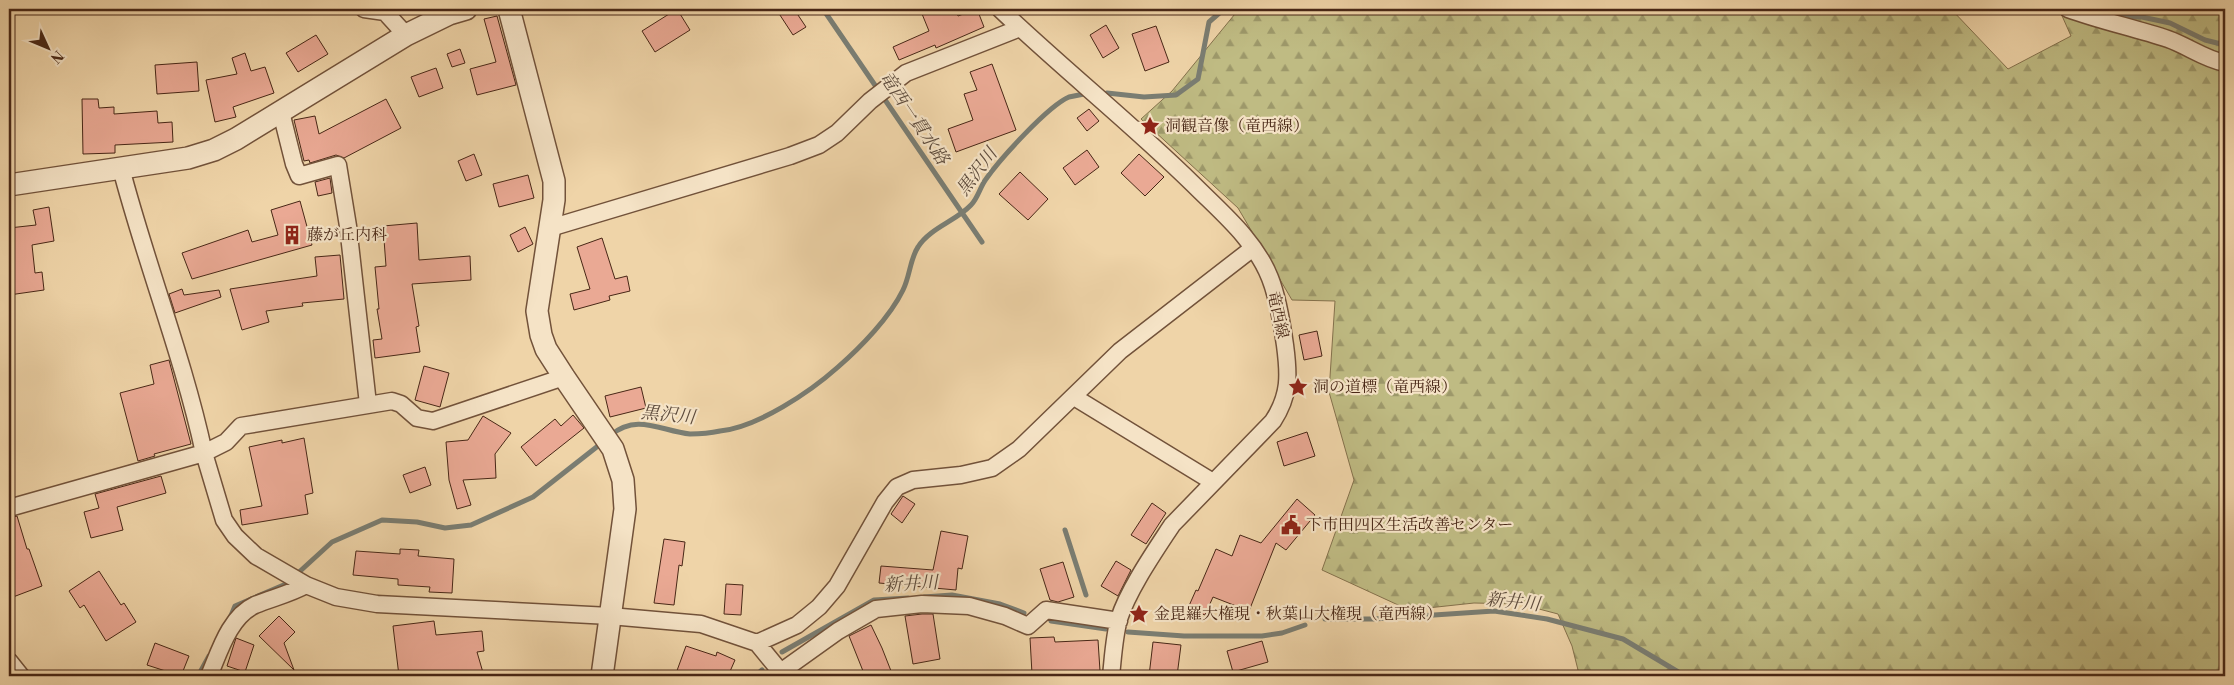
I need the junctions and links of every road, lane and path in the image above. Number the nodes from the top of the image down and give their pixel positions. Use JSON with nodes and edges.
{"nodes":[{"id":1,"x":364,"y":9,"type":"edge"},
{"id":2,"x":466,"y":9,"type":"edge"},
{"id":3,"x":509,"y":9,"type":"edge"},
{"id":4,"x":1000,"y":9,"type":"edge"},
{"id":5,"x":2068,"y":9,"type":"edge"},
{"id":6,"x":1020,"y":28,"type":"junction"},
{"id":7,"x":406,"y":35,"type":"junction"},
{"id":8,"x":2225,"y":64,"type":"edge"},
{"id":9,"x":281,"y":112,"type":"junction"},
{"id":10,"x":121,"y":168,"type":"junction"},
{"id":11,"x":9,"y":185,"type":"edge"},
{"id":12,"x":550,"y":228,"type":"junction"},
{"id":13,"x":1253,"y":248,"type":"junction"},
{"id":14,"x":564,"y":377,"type":"junction"},
{"id":15,"x":1074,"y":397,"type":"junction"},
{"id":16,"x":368,"y":404,"type":"junction"},
{"id":17,"x":204,"y":453,"type":"junction"},
{"id":18,"x":1213,"y":482,"type":"junction"},
{"id":19,"x":9,"y":508,"type":"edge"},
{"id":20,"x":306,"y":585,"type":"junction"},
{"id":21,"x":610,"y":616,"type":"junction"},
{"id":22,"x":1119,"y":621,"type":"junction"},
{"id":23,"x":757,"y":643,"type":"junction"},
{"id":24,"x":9,"y":661,"type":"edge"},
{"id":25,"x":778,"y":674,"type":"edge"},
{"id":26,"x":21,"y":676,"type":"edge"},
{"id":27,"x":209,"y":676,"type":"edge"},
{"id":28,"x":602,"y":676,"type":"edge"},
{"id":29,"x":1111,"y":676,"type":"edge"}],
"edges":[{"from":1,"to":7,"type":"street"},
{"from":2,"to":7,"type":"street"},
{"from":3,"to":12,"type":"street"},
{"from":4,"to":6,"type":"street","name":"竜西線"},
{"from":5,"to":8,"type":"street"},
{"from":6,"to":12,"type":"street"},
{"from":6,"to":13,"type":"street","name":"竜西線"},
{"from":7,"to":9,"type":"street"},
{"from":9,"to":10,"type":"street"},
{"from":9,"to":16,"type":"street"},
{"from":10,"to":11,"type":"street"},
{"from":10,"to":17,"type":"street"},
{"from":12,"to":14,"type":"street"},
{"from":13,"to":15,"type":"street"},
{"from":13,"to":18,"type":"street","name":"竜西線"},
{"from":14,"to":16,"type":"street"},
{"from":14,"to":21,"type":"street"},
{"from":15,"to":18,"type":"street"},
{"from":15,"to":23,"type":"street"},
{"from":16,"to":17,"type":"street"},
{"from":17,"to":19,"type":"street"},
{"from":17,"to":20,"type":"street"},
{"from":18,"to":22,"type":"street","name":"竜西線"},
{"from":20,"to":21,"type":"street"},
{"from":20,"to":27,"type":"street"},
{"from":21,"to":23,"type":"street"},
{"from":21,"to":28,"type":"street"},
{"from":22,"to":25,"type":"street"},
{"from":22,"to":29,"type":"street","name":"竜西線"},
{"from":23,"to":25,"type":"street"},
{"from":24,"to":26,"type":"street"}]}
